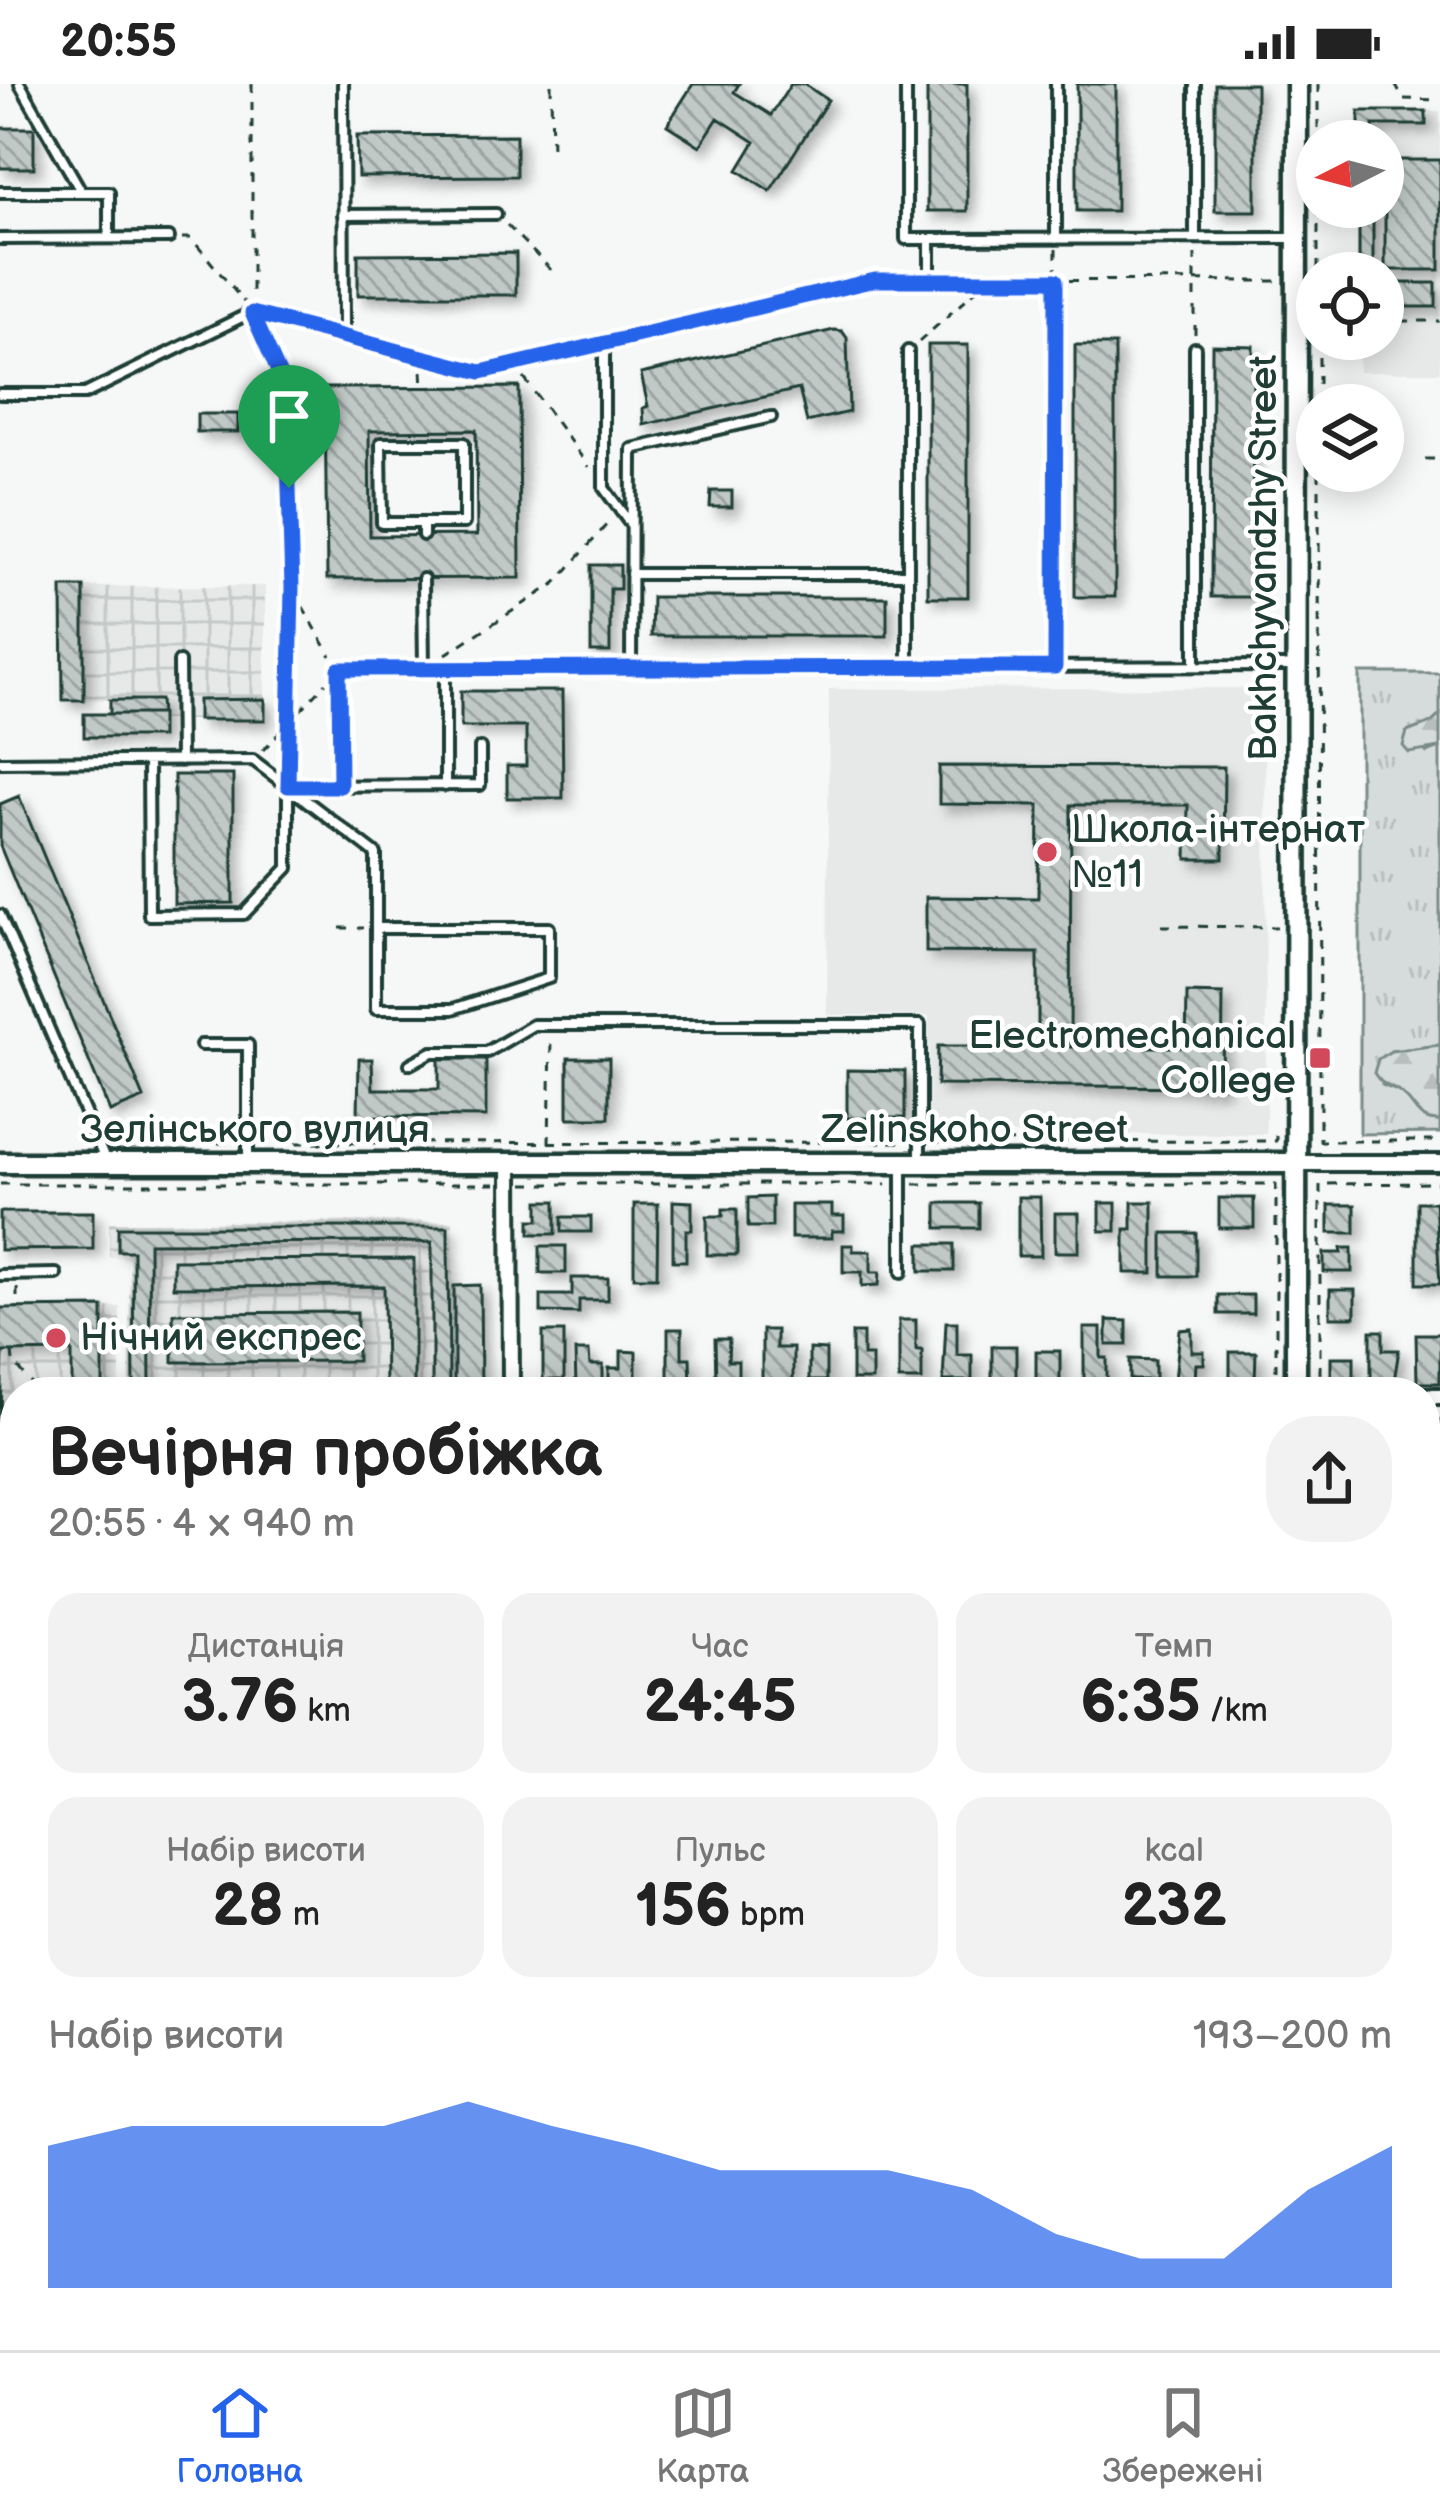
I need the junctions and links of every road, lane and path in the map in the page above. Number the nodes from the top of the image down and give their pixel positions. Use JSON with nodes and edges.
{"nodes":[{"id":1,"x":20,"y":84,"type":"edge"},
{"id":2,"x":252,"y":84,"type":"edge"},
{"id":3,"x":343,"y":84,"type":"edge"},
{"id":4,"x":551,"y":84,"type":"edge"},
{"id":5,"x":906,"y":84,"type":"edge"},
{"id":6,"x":1055,"y":84,"type":"edge"},
{"id":7,"x":1195,"y":84,"type":"edge"},
{"id":8,"x":1297,"y":84,"type":"edge"},
{"id":9,"x":1318,"y":84,"type":"edge"},
{"id":10,"x":1395,"y":84,"type":"edge"},
{"id":11,"x":1440,"y":100,"type":"edge"},
{"id":12,"x":1318,"y":120,"type":"edge"},
{"id":13,"x":551,"y":155,"type":"dead end"},
{"id":14,"x":0,"y":192,"type":"edge"},
{"id":15,"x":82,"y":192,"type":"junction"},
{"id":16,"x":496,"y":214,"type":"joint"},
{"id":17,"x":344,"y":215,"type":"junction"},
{"id":18,"x":109,"y":238,"type":"junction"},
{"id":19,"x":169,"y":238,"type":"dead end"},
{"id":20,"x":191,"y":238,"type":"dead end"},
{"id":21,"x":1055,"y":238,"type":"junction"},
{"id":22,"x":1195,"y":238,"type":"junction"},
{"id":23,"x":1298,"y":238,"type":"junction"},
{"id":24,"x":0,"y":239,"type":"edge"},
{"id":25,"x":930,"y":239,"type":"junction"},
{"id":26,"x":552,"y":271,"type":"dead end"},
{"id":27,"x":930,"y":280,"type":"junction"},
{"id":28,"x":987,"y":280,"type":"junction"},
{"id":29,"x":1056,"y":280,"type":"junction"},
{"id":30,"x":1195,"y":280,"type":"junction"},
{"id":31,"x":1278,"y":280,"type":"dead end"},
{"id":32,"x":252,"y":313,"type":"junction"},
{"id":33,"x":1404,"y":321,"type":"edge"},
{"id":34,"x":1440,"y":321,"type":"edge"},
{"id":35,"x":344,"y":336,"type":"junction"},
{"id":36,"x":604,"y":343,"type":"junction"},
{"id":37,"x":1195,"y":348,"type":"joint"},
{"id":38,"x":1055,"y":350,"type":"joint"},
{"id":39,"x":908,"y":351,"type":"joint"},
{"id":40,"x":422,"y":356,"type":"junction"},
{"id":41,"x":514,"y":364,"type":"junction"},
{"id":42,"x":422,"y":387,"type":"dead end"},
{"id":43,"x":0,"y":394,"type":"edge"},
{"id":44,"x":771,"y":417,"type":"dead end"},
{"id":45,"x":1425,"y":459,"type":"dead end"},
{"id":46,"x":1437,"y":459,"type":"dead end"},
{"id":47,"x":604,"y":488,"type":"junction"},
{"id":48,"x":1319,"y":492,"type":"edge"},
{"id":49,"x":620,"y":510,"type":"junction"},
{"id":50,"x":423,"y":523,"type":"junction"},
{"id":51,"x":632,"y":526,"type":"junction"},
{"id":52,"x":423,"y":536,"type":"dead end"},
{"id":53,"x":632,"y":574,"type":"junction"},
{"id":54,"x":908,"y":574,"type":"junction"},
{"id":55,"x":423,"y":579,"type":"dead end"},
{"id":56,"x":292,"y":587,"type":"junction"},
{"id":57,"x":179,"y":662,"type":"dead end"},
{"id":58,"x":1297,"y":666,"type":"junction"},
{"id":59,"x":908,"y":667,"type":"junction"},
{"id":60,"x":1055,"y":667,"type":"junction"},
{"id":61,"x":1195,"y":667,"type":"junction"},
{"id":62,"x":424,"y":668,"type":"junction"},
{"id":63,"x":445,"y":668,"type":"junction"},
{"id":64,"x":632,"y":668,"type":"junction"},
{"id":65,"x":339,"y":669,"type":"junction"},
{"id":66,"x":291,"y":722,"type":"junction"},
{"id":67,"x":480,"y":748,"type":"dead end"},
{"id":68,"x":254,"y":760,"type":"junction"},
{"id":69,"x":148,"y":761,"type":"junction"},
{"id":70,"x":180,"y":761,"type":"junction"},
{"id":71,"x":0,"y":762,"type":"edge"},
{"id":72,"x":288,"y":786,"type":"junction"},
{"id":73,"x":340,"y":786,"type":"junction"},
{"id":74,"x":446,"y":786,"type":"junction"},
{"id":75,"x":0,"y":915,"type":"edge"},
{"id":76,"x":1162,"y":926,"type":"dead end"},
{"id":77,"x":1277,"y":927,"type":"dead end"},
{"id":78,"x":340,"y":928,"type":"dead end"},
{"id":79,"x":359,"y":928,"type":"dead end"},
{"id":80,"x":376,"y":928,"type":"junction"},
{"id":81,"x":551,"y":1025,"type":"junction"},
{"id":82,"x":201,"y":1045,"type":"dead end"},
{"id":83,"x":410,"y":1064,"type":"dead end"},
{"id":84,"x":1276,"y":1141,"type":"dead end"},
{"id":85,"x":1440,"y":1141,"type":"edge"},
{"id":86,"x":551,"y":1142,"type":"junction"},
{"id":87,"x":920,"y":1142,"type":"junction"},
{"id":88,"x":98,"y":1143,"type":"junction"},
{"id":89,"x":248,"y":1143,"type":"junction"},
{"id":90,"x":0,"y":1163,"type":"edge"},
{"id":91,"x":106,"y":1163,"type":"junction"},
{"id":92,"x":248,"y":1163,"type":"junction"},
{"id":93,"x":510,"y":1163,"type":"junction"},
{"id":94,"x":1297,"y":1163,"type":"junction"},
{"id":95,"x":1440,"y":1163,"type":"edge"},
{"id":96,"x":908,"y":1170,"type":"junction"},
{"id":97,"x":0,"y":1184,"type":"edge"},
{"id":98,"x":511,"y":1184,"type":"junction"},
{"id":99,"x":1440,"y":1184,"type":"edge"},
{"id":100,"x":902,"y":1272,"type":"dead end"},
{"id":101,"x":56,"y":1274,"type":"dead end"},
{"id":102,"x":0,"y":1275,"type":"edge"},
{"id":103,"x":17,"y":1275,"type":"junction"},
{"id":104,"x":17,"y":1308,"type":"dead end"},
{"id":105,"x":13,"y":1352,"type":"dead end"},
{"id":106,"x":26,"y":1377,"type":"edge"},
{"id":107,"x":511,"y":1377,"type":"edge"},
{"id":108,"x":1276,"y":1377,"type":"edge"},
{"id":109,"x":1296,"y":1377,"type":"edge"},
{"id":110,"x":1320,"y":1377,"type":"edge"}],
"edges":[{"from":1,"to":15,"type":"lane"},
{"from":2,"to":32,"type":"path"},
{"from":3,"to":17,"type":"lane"},
{"from":4,"to":13,"type":"path"},
{"from":5,"to":25,"type":"lane"},
{"from":6,"to":21,"type":"lane"},
{"from":7,"to":22,"type":"lane"},
{"from":8,"to":23,"type":"street","name":"Bakhchyvandzhy Street"},
{"from":9,"to":12,"type":"path"},
{"from":10,"to":11,"type":"path"},
{"from":14,"to":15,"type":"lane"},
{"from":15,"to":18,"type":"lane"},
{"from":16,"to":17,"type":"lane"},
{"from":16,"to":26,"type":"path"},
{"from":17,"to":35,"type":"lane"},
{"from":18,"to":19,"type":"lane"},
{"from":18,"to":24,"type":"lane"},
{"from":20,"to":32,"type":"path"},
{"from":21,"to":22,"type":"lane"},
{"from":21,"to":25,"type":"lane"},
{"from":21,"to":29,"type":"path"},
{"from":22,"to":23,"type":"lane"},
{"from":22,"to":30,"type":"path"},
{"from":23,"to":58,"type":"street","name":"Bakhchyvandzhy Street"},
{"from":25,"to":27,"type":"lane"},
{"from":27,"to":28,"type":"path"},
{"from":27,"to":36,"type":"lane"},
{"from":28,"to":29,"type":"path"},
{"from":28,"to":39,"type":"path"},
{"from":29,"to":30,"type":"path"},
{"from":29,"to":38,"type":"path"},
{"from":30,"to":31,"type":"path"},
{"from":30,"to":37,"type":"path"},
{"from":32,"to":35,"type":"lane"},
{"from":32,"to":43,"type":"lane"},
{"from":32,"to":56,"type":"path"},
{"from":33,"to":34,"type":"path"},
{"from":35,"to":40,"type":"lane"},
{"from":36,"to":41,"type":"lane"},
{"from":36,"to":47,"type":"lane"},
{"from":37,"to":61,"type":"lane"},
{"from":38,"to":60,"type":"lane"},
{"from":39,"to":54,"type":"lane"},
{"from":40,"to":41,"type":"lane"},
{"from":40,"to":42,"type":"path"},
{"from":41,"to":47,"type":"path"},
{"from":44,"to":51,"type":"lane"},
{"from":45,"to":46,"type":"path"},
{"from":47,"to":49,"type":"lane"},
{"from":48,"to":85,"type":"path"},
{"from":49,"to":51,"type":"lane"},
{"from":49,"to":62,"type":"path"},
{"from":50,"to":50,"type":"lane"},
{"from":50,"to":52,"type":"lane"},
{"from":51,"to":53,"type":"lane"},
{"from":53,"to":54,"type":"lane"},
{"from":53,"to":64,"type":"lane"},
{"from":54,"to":59,"type":"lane"},
{"from":55,"to":62,"type":"lane"},
{"from":56,"to":65,"type":"path"},
{"from":56,"to":66,"type":"path"},
{"from":57,"to":70,"type":"lane"},
{"from":58,"to":61,"type":"lane"},
{"from":58,"to":94,"type":"street","name":"Bakhchyvandzhy Street"},
{"from":59,"to":60,"type":"lane"},
{"from":59,"to":64,"type":"lane"},
{"from":60,"to":61,"type":"lane"},
{"from":62,"to":63,"type":"lane"},
{"from":62,"to":65,"type":"lane"},
{"from":63,"to":64,"type":"lane"},
{"from":63,"to":74,"type":"lane"},
{"from":65,"to":66,"type":"path"},
{"from":65,"to":73,"type":"lane"},
{"from":66,"to":68,"type":"path"},
{"from":66,"to":72,"type":"path"},
{"from":67,"to":74,"type":"lane"},
{"from":68,"to":70,"type":"lane"},
{"from":68,"to":72,"type":"lane"},
{"from":69,"to":70,"type":"lane"},
{"from":69,"to":71,"type":"lane"},
{"from":69,"to":72,"type":"lane"},
{"from":72,"to":73,"type":"lane"},
{"from":72,"to":80,"type":"lane"},
{"from":73,"to":74,"type":"lane"},
{"from":75,"to":88,"type":"lane"},
{"from":76,"to":77,"type":"path"},
{"from":78,"to":79,"type":"path"},
{"from":80,"to":80,"type":"lane"},
{"from":81,"to":83,"type":"lane"},
{"from":81,"to":86,"type":"path"},
{"from":81,"to":87,"type":"lane"},
{"from":82,"to":89,"type":"lane"},
{"from":84,"to":87,"type":"path"},
{"from":86,"to":87,"type":"path"},
{"from":86,"to":89,"type":"path"},
{"from":87,"to":96,"type":"lane"},
{"from":88,"to":89,"type":"path"},
{"from":88,"to":91,"type":"lane"},
{"from":89,"to":92,"type":"lane"},
{"from":90,"to":91,"type":"street","name":"Зелінського вулиця"},
{"from":91,"to":92,"type":"street","name":"Зелінського вулиця"},
{"from":92,"to":93,"type":"street","name":"Зелінського вулиця"},
{"from":93,"to":96,"type":"street","name":"Zelinskoho Street"},
{"from":93,"to":98,"type":"street"},
{"from":94,"to":95,"type":"street","name":"Zelinskoho Street"},
{"from":94,"to":96,"type":"street","name":"Zelinskoho Street"},
{"from":94,"to":109,"type":"street","name":"Bakhchyvandzhy Street"},
{"from":96,"to":98,"type":"path"},
{"from":96,"to":100,"type":"lane"},
{"from":96,"to":108,"type":"path"},
{"from":97,"to":98,"type":"path"},
{"from":98,"to":107,"type":"street"},
{"from":99,"to":110,"type":"path"},
{"from":101,"to":103,"type":"lane"},
{"from":102,"to":103,"type":"lane"},
{"from":103,"to":104,"type":"path"},
{"from":105,"to":106,"type":"path"}]}
